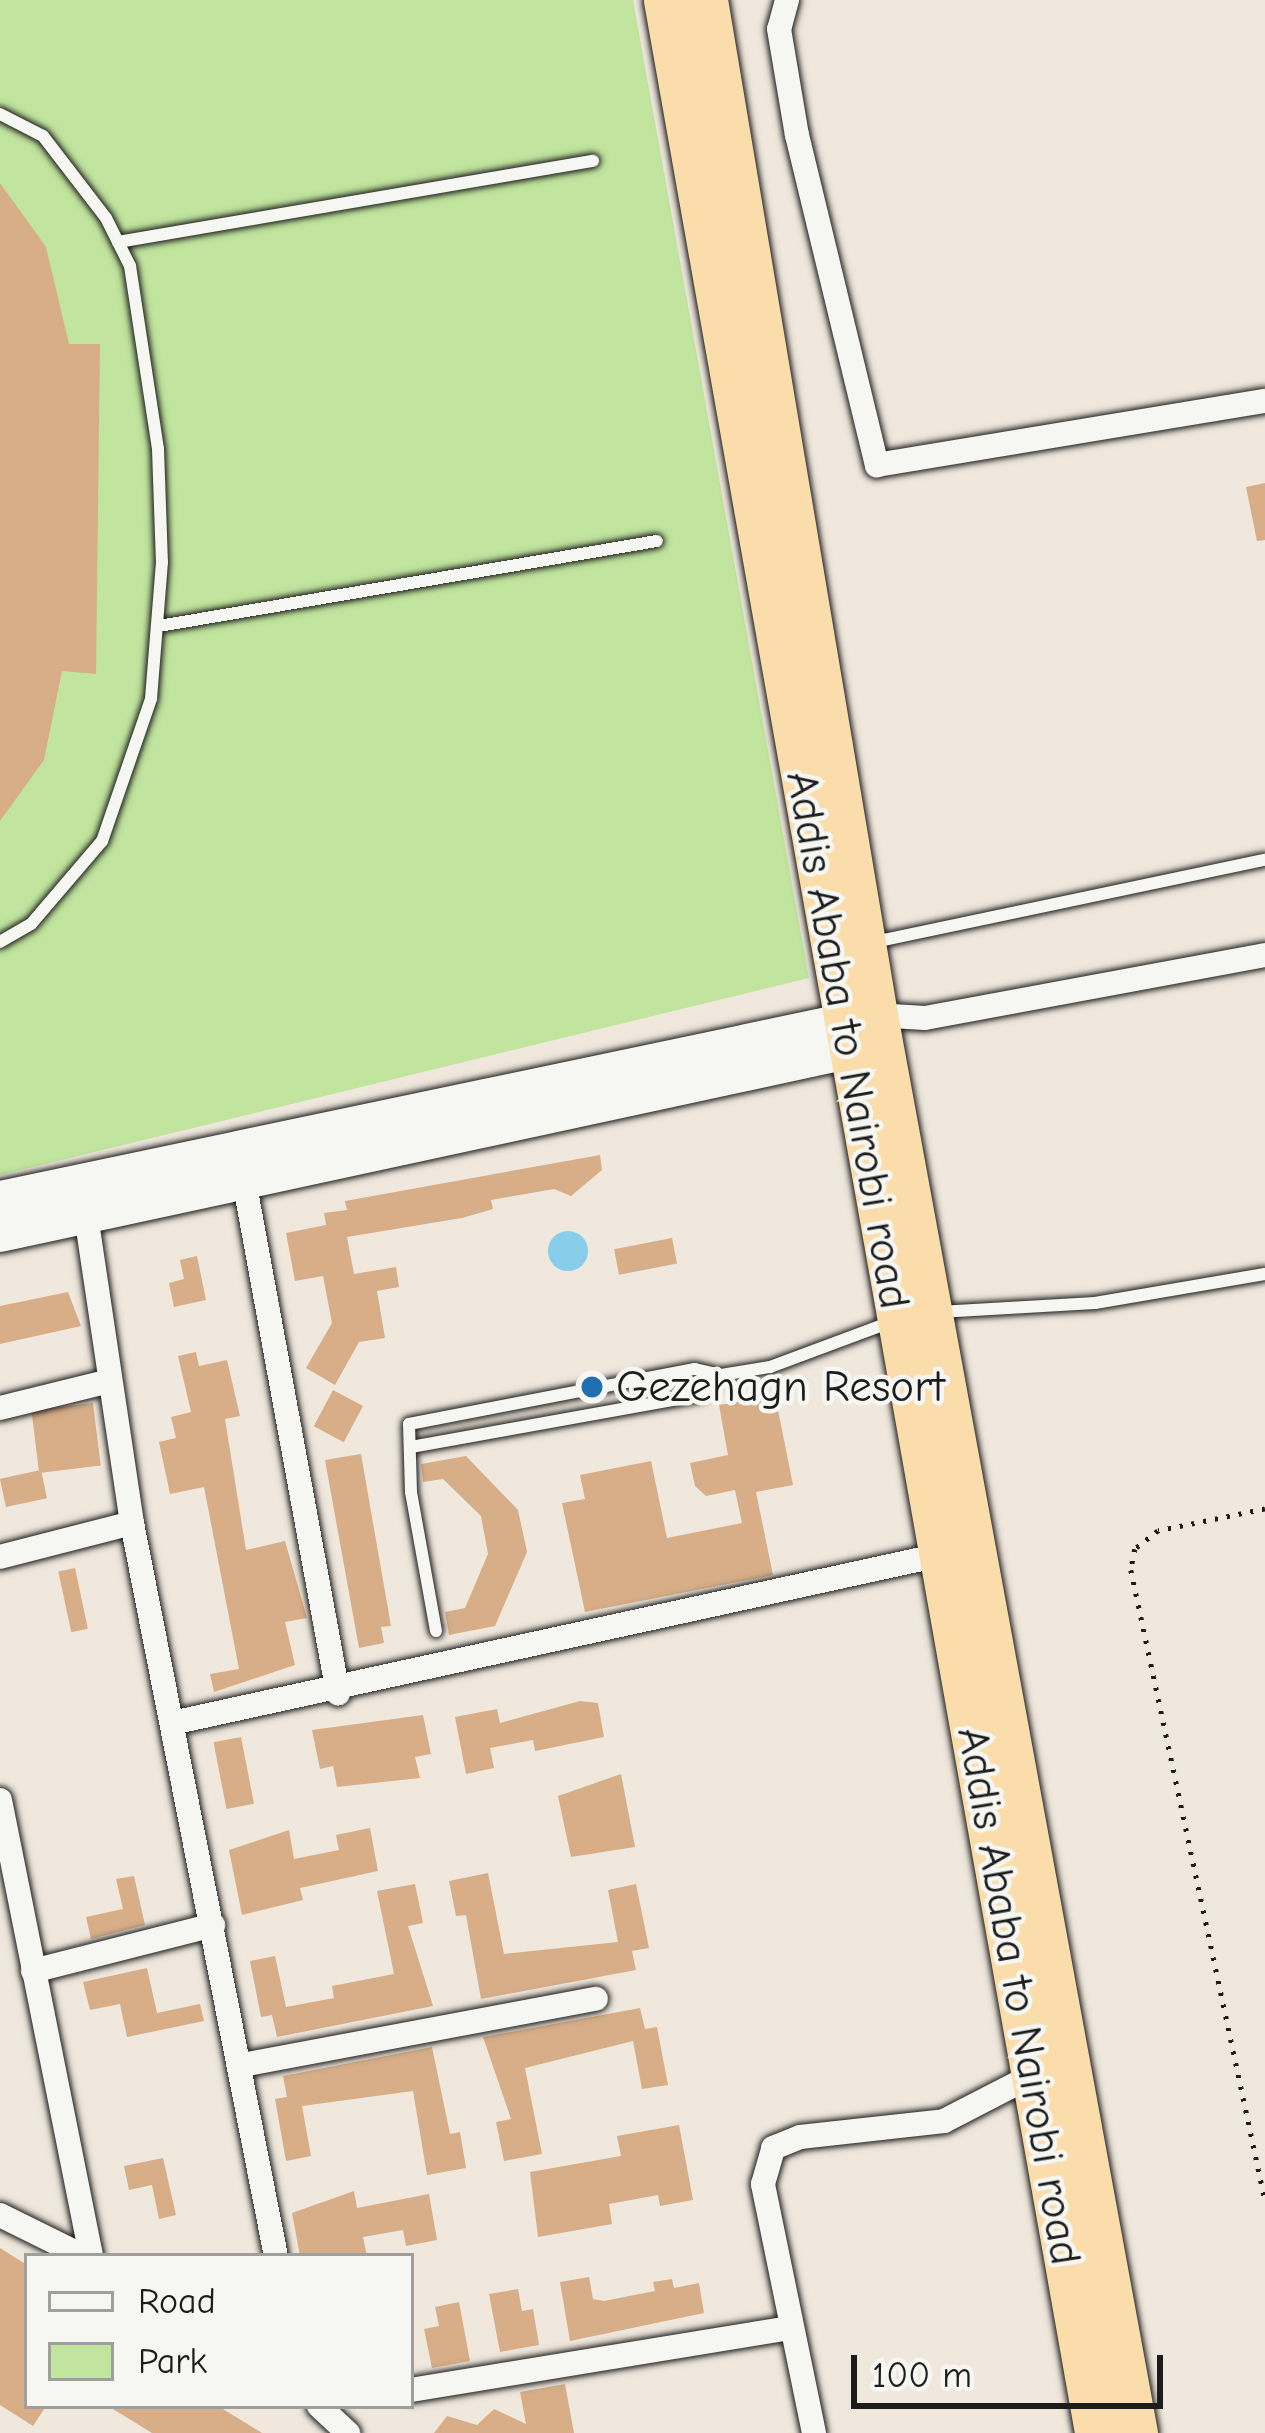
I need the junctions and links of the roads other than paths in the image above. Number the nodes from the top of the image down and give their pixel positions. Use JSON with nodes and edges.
{"nodes":[{"id":1,"x":666,"y":0,"type":"edge"},
{"id":2,"x":705,"y":0,"type":"edge"},
{"id":3,"x":787,"y":0,"type":"edge"},
{"id":4,"x":0,"y":115,"type":"edge"},
{"id":5,"x":593,"y":161,"type":"dead end"},
{"id":6,"x":118,"y":242,"type":"junction"},
{"id":7,"x":1265,"y":401,"type":"edge"},
{"id":8,"x":657,"y":541,"type":"dead end"},
{"id":9,"x":159,"y":626,"type":"junction"},
{"id":10,"x":1265,"y":860,"type":"edge"},
{"id":11,"x":0,"y":942,"type":"edge"},
{"id":12,"x":863,"y":944,"type":"junction"},
{"id":13,"x":1265,"y":955,"type":"edge"},
{"id":14,"x":862,"y":1032,"type":"junction"},
{"id":15,"x":244,"y":1180,"type":"junction"},
{"id":16,"x":83,"y":1197,"type":"junction"},
{"id":17,"x":0,"y":1198,"type":"edge"},
{"id":18,"x":0,"y":1234,"type":"edge"},
{"id":19,"x":1265,"y":1274,"type":"edge"},
{"id":20,"x":916,"y":1316,"type":"junction"},
{"id":21,"x":721,"y":1375,"type":"junction"},
{"id":22,"x":110,"y":1382,"type":"junction"},
{"id":23,"x":0,"y":1408,"type":"edge"},
{"id":24,"x":411,"y":1447,"type":"junction"},
{"id":25,"x":132,"y":1523,"type":"junction"},
{"id":26,"x":959,"y":1551,"type":"junction"},
{"id":27,"x":0,"y":1557,"type":"edge"},
{"id":28,"x":436,"y":1631,"type":"dead end"},
{"id":29,"x":338,"y":1693,"type":"junction"},
{"id":30,"x":172,"y":1723,"type":"junction"},
{"id":31,"x":0,"y":1800,"type":"edge"},
{"id":32,"x":213,"y":1925,"type":"junction"},
{"id":33,"x":33,"y":1971,"type":"junction"},
{"id":34,"x":596,"y":2000,"type":"dead end"},
{"id":35,"x":242,"y":2065,"type":"junction"},
{"id":36,"x":1033,"y":2075,"type":"junction"},
{"id":37,"x":0,"y":2215,"type":"edge"},
{"id":38,"x":81,"y":2253,"type":"edge"},
{"id":39,"x":86,"y":2253,"type":"edge"},
{"id":40,"x":275,"y":2253,"type":"edge"},
{"id":41,"x":791,"y":2328,"type":"junction"},
{"id":42,"x":414,"y":2390,"type":"edge"},
{"id":43,"x":322,"y":2409,"type":"edge"},
{"id":44,"x":348,"y":2433,"type":"edge"},
{"id":45,"x":814,"y":2433,"type":"edge"},
{"id":46,"x":1097,"y":2433,"type":"edge"},
{"id":47,"x":1135,"y":2433,"type":"edge"}],
"edges":[{"from":1,"to":14,"type":"highway","name":"Addis Ababa to Nairobi road"},
{"from":2,"to":12,"type":"highway","name":"Addis Ababa to Nairobi road"},
{"from":3,"to":7,"type":"street"},
{"from":4,"to":6,"type":"lane"},
{"from":5,"to":6,"type":"lane"},
{"from":6,"to":9,"type":"lane"},
{"from":8,"to":9,"type":"lane"},
{"from":9,"to":11,"type":"lane"},
{"from":10,"to":12,"type":"lane"},
{"from":12,"to":14,"type":"highway","name":"Addis Ababa to Nairobi road"},
{"from":13,"to":14,"type":"street"},
{"from":14,"to":15,"type":"street"},
{"from":14,"to":16,"type":"street"},
{"from":14,"to":20,"type":"highway","name":"Addis Ababa to Nairobi road"},
{"from":15,"to":16,"type":"street"},
{"from":15,"to":29,"type":"street"},
{"from":16,"to":17,"type":"street"},
{"from":16,"to":18,"type":"street"},
{"from":16,"to":22,"type":"street"},
{"from":19,"to":20,"type":"lane"},
{"from":20,"to":21,"type":"lane"},
{"from":20,"to":26,"type":"highway","name":"Addis Ababa to Nairobi road"},
{"from":21,"to":24,"type":"lane"},
{"from":21,"to":24,"type":"lane"},
{"from":22,"to":23,"type":"street"},
{"from":22,"to":25,"type":"street"},
{"from":24,"to":28,"type":"lane"},
{"from":25,"to":27,"type":"street"},
{"from":25,"to":30,"type":"street"},
{"from":26,"to":29,"type":"street"},
{"from":26,"to":36,"type":"highway","name":"Addis Ababa to Nairobi road"},
{"from":26,"to":47,"type":"highway","name":"Addis Ababa to Nairobi road"},
{"from":29,"to":30,"type":"street"},
{"from":30,"to":32,"type":"street"},
{"from":31,"to":33,"type":"street"},
{"from":32,"to":33,"type":"street"},
{"from":32,"to":35,"type":"street"},
{"from":33,"to":39,"type":"street"},
{"from":34,"to":35,"type":"street"},
{"from":35,"to":40,"type":"street"},
{"from":36,"to":41,"type":"street"},
{"from":36,"to":46,"type":"highway","name":"Addis Ababa to Nairobi road"},
{"from":37,"to":38,"type":"street"},
{"from":41,"to":42,"type":"street"},
{"from":41,"to":45,"type":"street"},
{"from":43,"to":44,"type":"street"}]}
